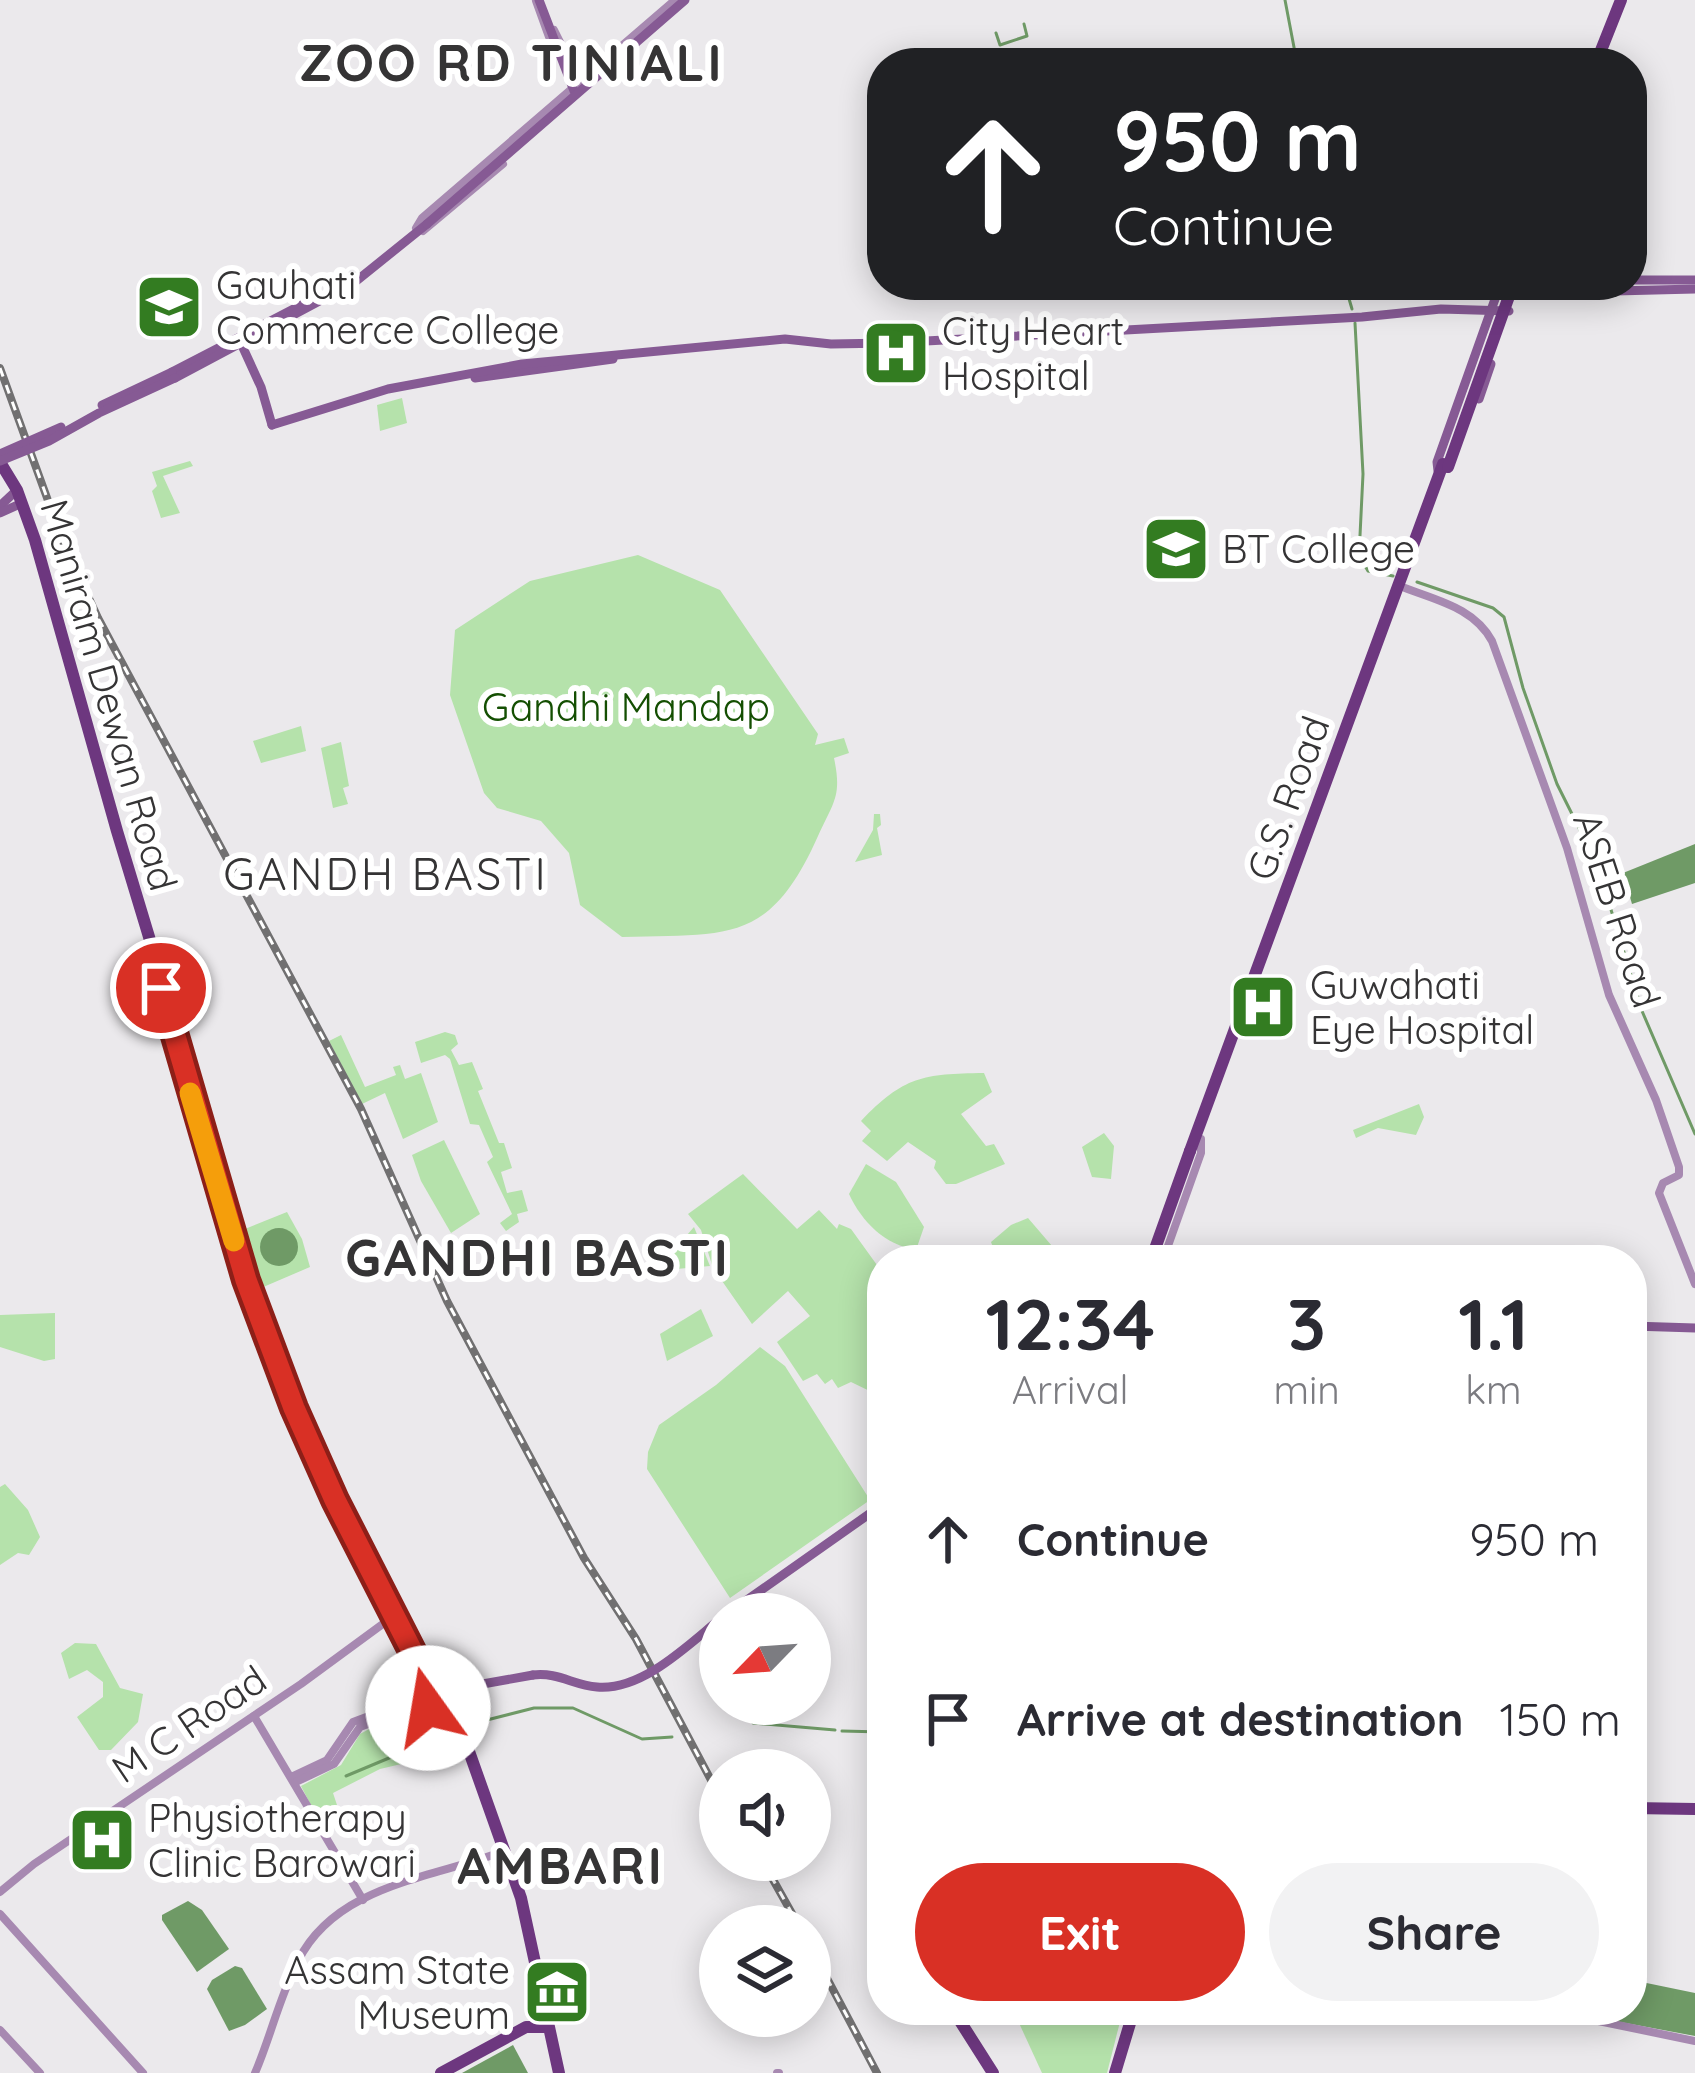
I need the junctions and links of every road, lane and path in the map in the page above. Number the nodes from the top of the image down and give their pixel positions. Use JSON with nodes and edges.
{"nodes":[{"id":1,"x":540,"y":0,"type":"edge"},
{"id":2,"x":682,"y":0,"type":"edge"},
{"id":3,"x":1617,"y":0,"type":"edge"},
{"id":4,"x":1598,"y":48,"type":"edge"},
{"id":5,"x":1602,"y":48,"type":"edge"},
{"id":6,"x":588,"y":82,"type":"junction"},
{"id":7,"x":574,"y":92,"type":"junction"},
{"id":8,"x":420,"y":228,"type":"junction"},
{"id":9,"x":1647,"y":283,"type":"edge"},
{"id":10,"x":1695,"y":284,"type":"edge"},
{"id":11,"x":1647,"y":286,"type":"edge"},
{"id":12,"x":1658,"y":286,"type":"junction"},
{"id":13,"x":1647,"y":287,"type":"edge"},
{"id":14,"x":1499,"y":300,"type":"edge"},
{"id":15,"x":1504,"y":300,"type":"edge"},
{"id":16,"x":1508,"y":300,"type":"edge"},
{"id":17,"x":1491,"y":311,"type":"junction"},
{"id":18,"x":1508,"y":314,"type":"junction"},
{"id":19,"x":240,"y":342,"type":"junction"},
{"id":20,"x":0,"y":459,"type":"edge"},
{"id":21,"x":1443,"y":471,"type":"junction"},
{"id":22,"x":0,"y":472,"type":"edge"},
{"id":23,"x":17,"y":498,"type":"junction"},
{"id":24,"x":0,"y":510,"type":"edge"},
{"id":25,"x":1405,"y":588,"type":"junction"},
{"id":26,"x":190,"y":1088,"type":"junction"},
{"id":27,"x":1195,"y":1146,"type":"junction"},
{"id":28,"x":1159,"y":1245,"type":"edge"},
{"id":29,"x":1695,"y":1285,"type":"edge"},
{"id":30,"x":1647,"y":1326,"type":"edge"},
{"id":31,"x":1695,"y":1328,"type":"edge"},
{"id":32,"x":867,"y":1515,"type":"edge"},
{"id":33,"x":754,"y":1593,"type":"edge"},
{"id":34,"x":395,"y":1615,"type":"junction"},
{"id":35,"x":699,"y":1637,"type":"edge"},
{"id":36,"x":443,"y":1696,"type":"junction"},
{"id":37,"x":254,"y":1716,"type":"junction"},
{"id":38,"x":437,"y":1716,"type":"junction"},
{"id":39,"x":294,"y":1779,"type":"junction"},
{"id":40,"x":1647,"y":1805,"type":"edge"},
{"id":41,"x":1695,"y":1809,"type":"edge"},
{"id":42,"x":501,"y":1853,"type":"junction"},
{"id":43,"x":0,"y":1892,"type":"edge"},
{"id":44,"x":363,"y":1900,"type":"junction"},
{"id":45,"x":0,"y":1914,"type":"edge"},
{"id":46,"x":963,"y":2025,"type":"edge"},
{"id":47,"x":1129,"y":2025,"type":"edge"},
{"id":48,"x":1618,"y":2025,"type":"edge"},
{"id":49,"x":542,"y":2026,"type":"junction"},
{"id":50,"x":0,"y":2030,"type":"edge"},
{"id":51,"x":1695,"y":2041,"type":"edge"},
{"id":52,"x":40,"y":2073,"type":"edge"},
{"id":53,"x":143,"y":2073,"type":"edge"},
{"id":54,"x":255,"y":2073,"type":"edge"},
{"id":55,"x":441,"y":2073,"type":"edge"},
{"id":56,"x":559,"y":2073,"type":"edge"},
{"id":57,"x":993,"y":2073,"type":"edge"},
{"id":58,"x":1115,"y":2073,"type":"edge"}],
"edges":[{"from":1,"to":6,"type":"main road","bridge":true},
{"from":1,"to":7,"type":"main road","bridge":true},
{"from":2,"to":6,"type":"main road","bridge":true},
{"from":2,"to":8,"type":"main road","bridge":true},
{"from":3,"to":4,"type":"main road"},
{"from":3,"to":5,"type":"main road"},
{"from":6,"to":7,"type":"main road","bridge":true},
{"from":7,"to":8,"type":"main road","bridge":true},
{"from":7,"to":8,"type":"street"},
{"from":8,"to":19,"type":"main road"},
{"from":9,"to":12,"type":"main road"},
{"from":10,"to":12,"type":"main road"},
{"from":11,"to":12,"type":"main road"},
{"from":12,"to":13,"type":"main road"},
{"from":14,"to":17,"type":"main road"},
{"from":15,"to":21,"type":"main road","bridge":true},
{"from":16,"to":18,"type":"main road"},
{"from":17,"to":18,"type":"main road"},
{"from":17,"to":19,"type":"main road"},
{"from":17,"to":21,"type":"main road"},
{"from":18,"to":21,"type":"main road"},
{"from":19,"to":20,"type":"main road","bridge":true},
{"from":20,"to":23,"type":"main road","name":"Maniram Dewan Road"},
{"from":21,"to":25,"type":"main road","name":"G.S. Road"},
{"from":21,"to":27,"type":"main road","name":"G.S. Road"},
{"from":22,"to":23,"type":"main road","name":"Maniram Dewan Road"},
{"from":23,"to":24,"type":"main road"},
{"from":23,"to":26,"type":"main road","name":"Maniram Dewan Road"},
{"from":25,"to":27,"type":"main road","name":"G.S. Road"},
{"from":25,"to":29,"type":"street","name":"ASEB Road"},
{"from":26,"to":34,"type":"main road"},
{"from":26,"to":36,"type":"main road"},
{"from":27,"to":28,"type":"main road","bridge":true},
{"from":30,"to":31,"type":"main road"},
{"from":32,"to":33,"type":"main road"},
{"from":34,"to":36,"type":"main road"},
{"from":34,"to":37,"type":"street","name":"M C Road"},
{"from":35,"to":36,"type":"main road","bridge":true},
{"from":36,"to":38,"type":"main road"},
{"from":36,"to":38,"type":"main road"},
{"from":36,"to":39,"type":"street"},
{"from":36,"to":42,"type":"main road"},
{"from":37,"to":39,"type":"street"},
{"from":37,"to":43,"type":"street","name":"M C Road"},
{"from":38,"to":39,"type":"street"},
{"from":38,"to":42,"type":"main road"},
{"from":39,"to":44,"type":"street"},
{"from":40,"to":41,"type":"main road"},
{"from":42,"to":44,"type":"street"},
{"from":42,"to":49,"type":"main road"},
{"from":44,"to":54,"type":"street"},
{"from":45,"to":53,"type":"street"},
{"from":46,"to":57,"type":"main road"},
{"from":47,"to":58,"type":"main road"},
{"from":48,"to":51,"type":"street"},
{"from":49,"to":55,"type":"main road"},
{"from":49,"to":56,"type":"main road"},
{"from":50,"to":52,"type":"street"}]}
